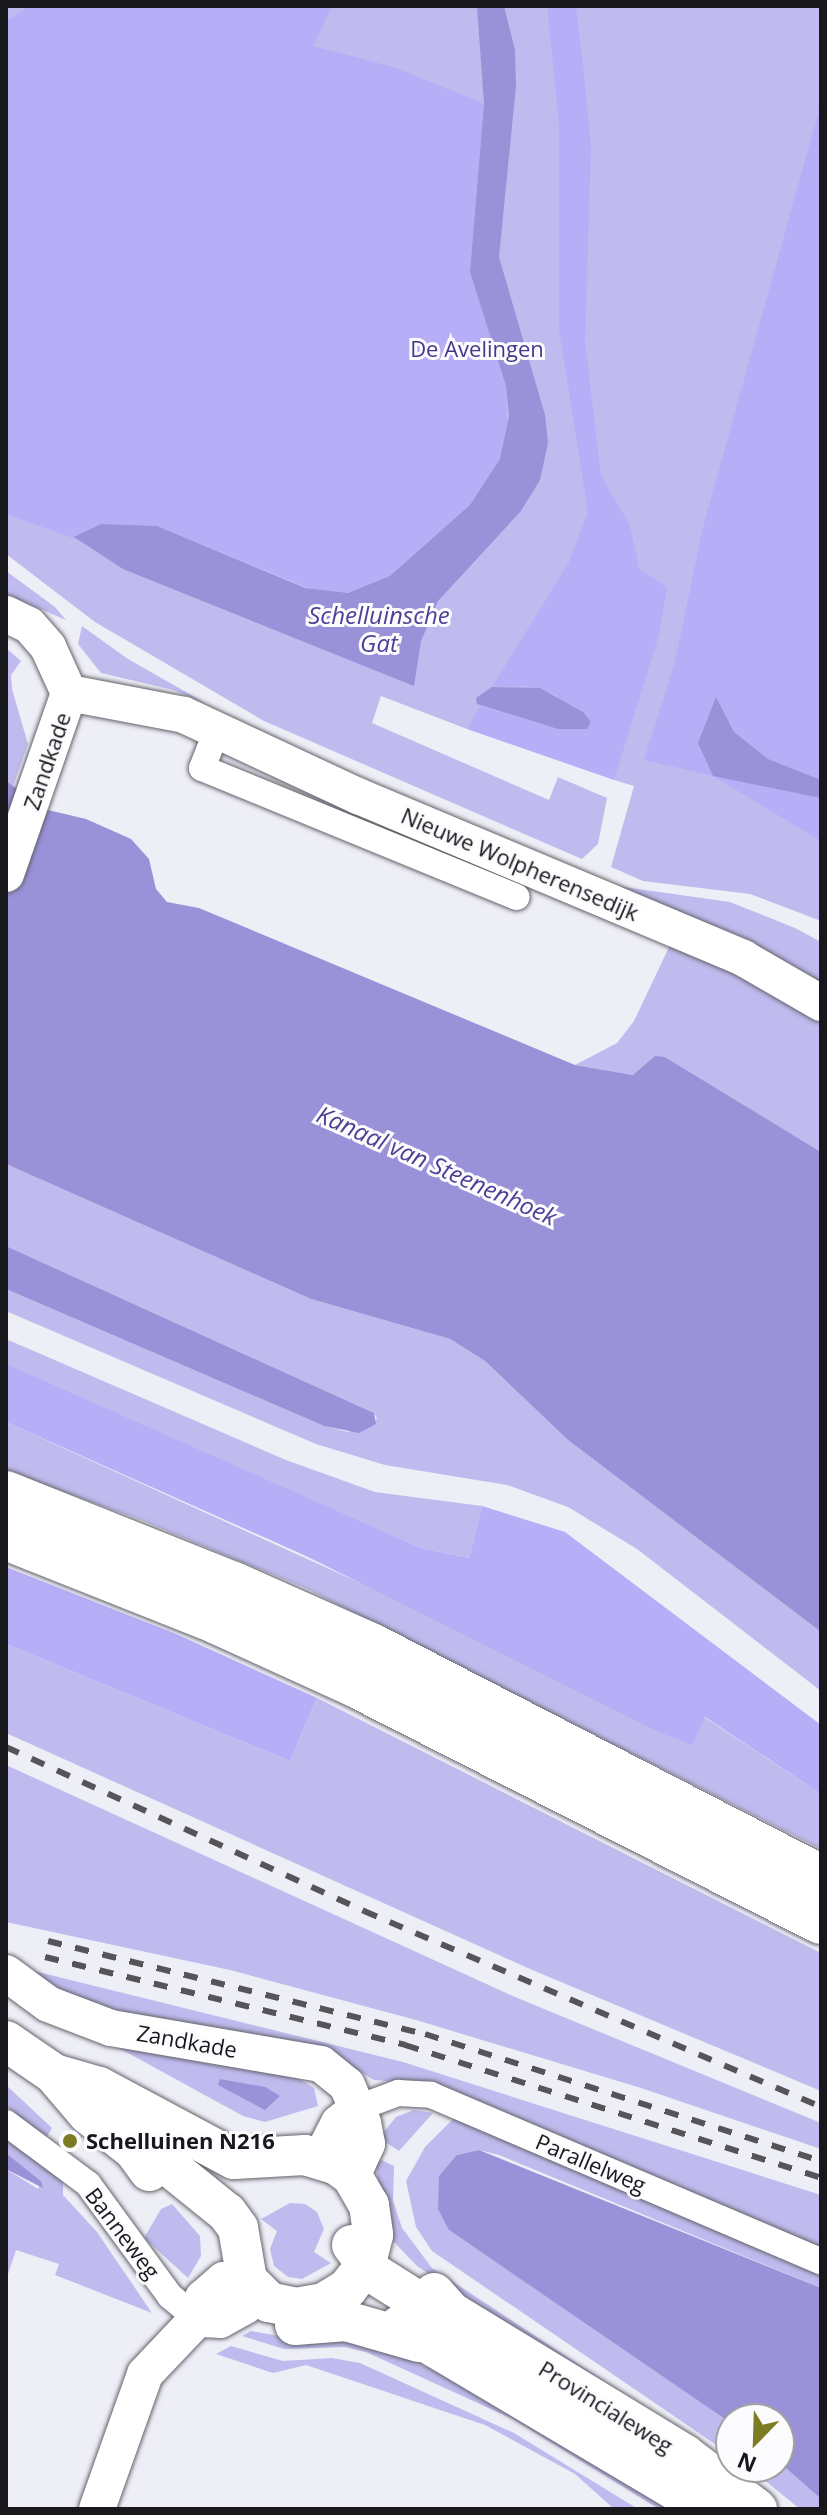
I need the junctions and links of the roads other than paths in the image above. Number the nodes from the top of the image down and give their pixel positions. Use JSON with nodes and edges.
{"nodes":[{"id":1,"x":6,"y":614,"type":"edge"},
{"id":2,"x":69,"y":693,"type":"junction"},
{"id":3,"x":217,"y":730,"type":"junction"},
{"id":4,"x":6,"y":874,"type":"edge"},
{"id":5,"x":517,"y":897,"type":"dead end"},
{"id":6,"x":821,"y":1003,"type":"edge"},
{"id":7,"x":6,"y":1493,"type":"edge"},
{"id":8,"x":6,"y":1538,"type":"edge"},
{"id":9,"x":821,"y":1877,"type":"edge"},
{"id":10,"x":821,"y":1922,"type":"edge"},
{"id":11,"x":6,"y":1973,"type":"edge"},
{"id":12,"x":6,"y":2041,"type":"edge"},
{"id":13,"x":54,"y":2074,"type":"junction"},
{"id":14,"x":358,"y":2108,"type":"junction"},
{"id":15,"x":6,"y":2123,"type":"edge"},
{"id":16,"x":328,"y":2170,"type":"junction"},
{"id":17,"x":224,"y":2221,"type":"junction"},
{"id":18,"x":368,"y":2258,"type":"junction"},
{"id":19,"x":821,"y":2261,"type":"edge"},
{"id":20,"x":243,"y":2294,"type":"junction"},
{"id":21,"x":336,"y":2308,"type":"junction"},
{"id":22,"x":197,"y":2319,"type":"junction"},
{"id":23,"x":97,"y":2509,"type":"edge"},
{"id":24,"x":707,"y":2509,"type":"edge"},
{"id":25,"x":757,"y":2509,"type":"edge"}],
"edges":[{"from":1,"to":2,"type":"street"},
{"from":2,"to":3,"type":"street","name":"Nieuwe Wolpherensedijk"},
{"from":2,"to":4,"type":"street","name":"Zandkade"},
{"from":3,"to":5,"type":"street","name":"Nieuwe Wolpherensedijk"},
{"from":3,"to":6,"type":"street","name":"Nieuwe Wolpherensedijk"},
{"from":7,"to":9,"type":"highway"},
{"from":8,"to":10,"type":"highway"},
{"from":11,"to":14,"type":"street","name":"Zandkade"},
{"from":12,"to":13,"type":"main road"},
{"from":13,"to":16,"type":"main road"},
{"from":13,"to":17,"type":"main road"},
{"from":14,"to":16,"type":"street","name":"Zandkade"},
{"from":14,"to":19,"type":"street","name":"Parallelweg"},
{"from":15,"to":22,"type":"street","name":"Banneweg"},
{"from":16,"to":17,"type":"main road"},
{"from":16,"to":18,"type":"main road"},
{"from":17,"to":20,"type":"main road"},
{"from":18,"to":21,"type":"main road"},
{"from":18,"to":25,"type":"main road","name":"Provincialeweg"},
{"from":20,"to":21,"type":"main road"},
{"from":20,"to":22,"type":"street"},
{"from":21,"to":24,"type":"main road","name":"Provincialeweg"},
{"from":22,"to":23,"type":"street"}]}
